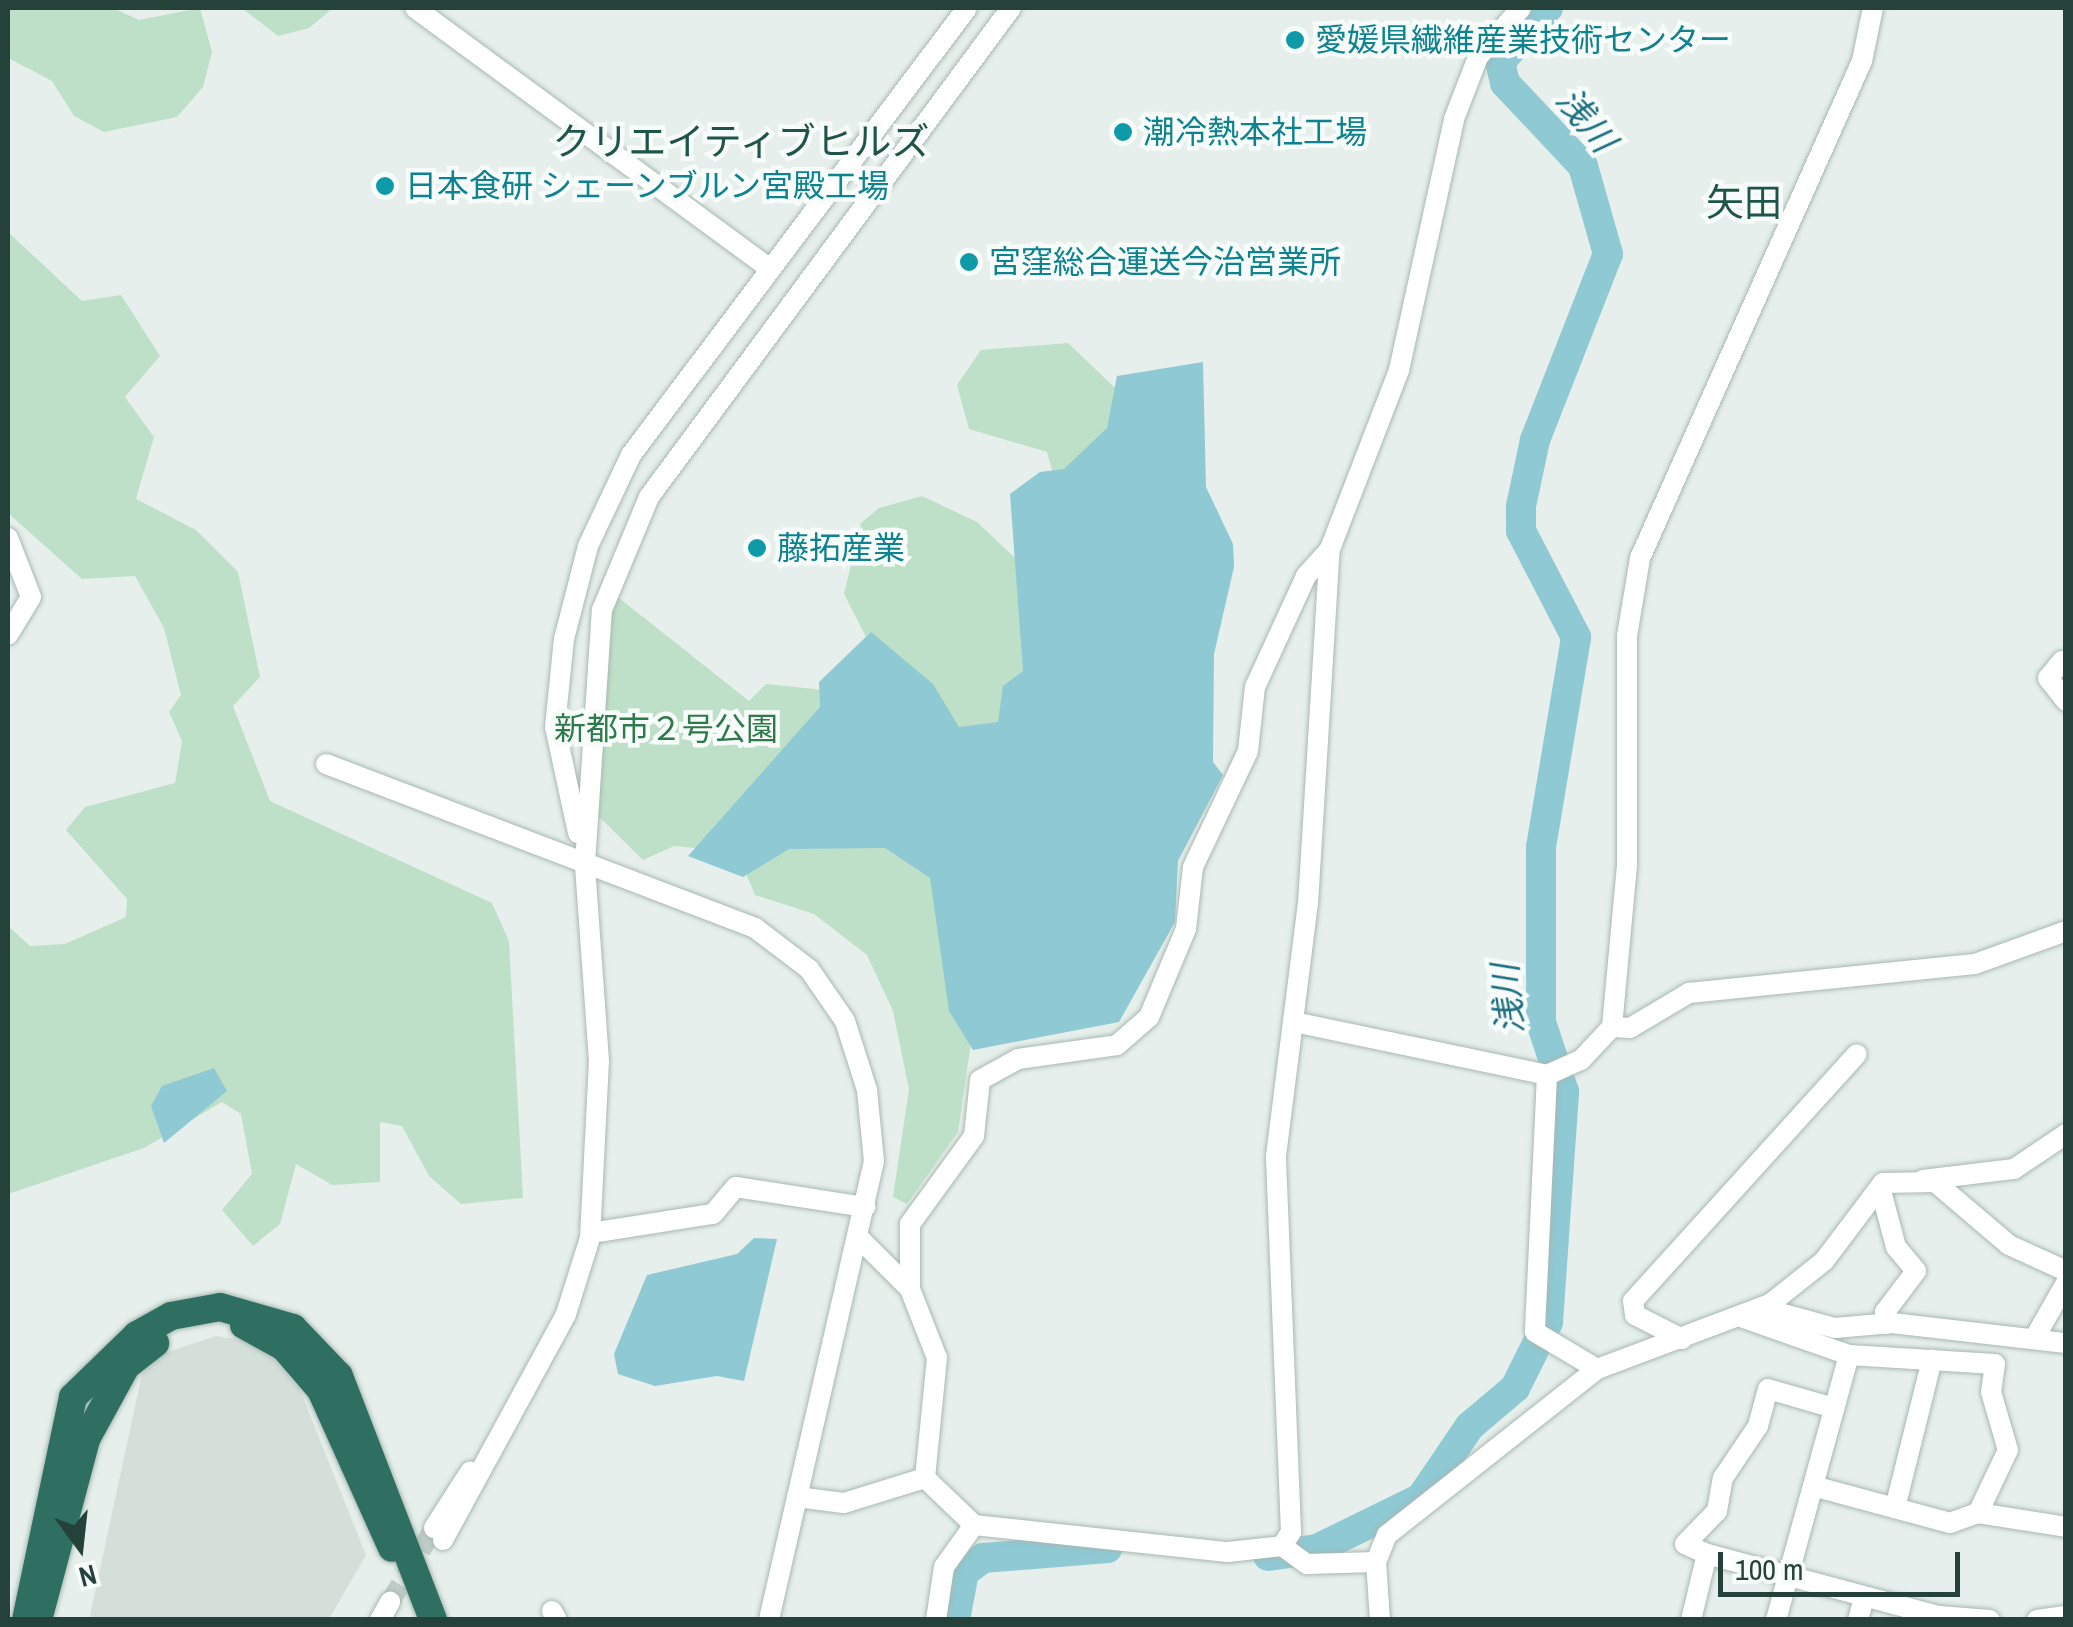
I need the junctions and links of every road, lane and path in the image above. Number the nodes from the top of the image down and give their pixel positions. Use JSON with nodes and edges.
{"nodes":[{"id":1,"x":415,"y":8,"type":"edge"},
{"id":2,"x":967,"y":8,"type":"edge"},
{"id":3,"x":1011,"y":8,"type":"edge"},
{"id":4,"x":1522,"y":8,"type":"edge"},
{"id":5,"x":1873,"y":8,"type":"edge"},
{"id":6,"x":770,"y":269,"type":"junction"},
{"id":7,"x":8,"y":538,"type":"edge"},
{"id":8,"x":1330,"y":550,"type":"junction"},
{"id":9,"x":8,"y":635,"type":"edge"},
{"id":10,"x":2062,"y":661,"type":"dead end"},
{"id":11,"x":2066,"y":701,"type":"edge"},
{"id":12,"x":326,"y":764,"type":"dead end"},
{"id":13,"x":585,"y":864,"type":"junction"},
{"id":14,"x":2066,"y":932,"type":"edge"},
{"id":15,"x":1294,"y":1022,"type":"junction"},
{"id":16,"x":1612,"y":1027,"type":"junction"},
{"id":17,"x":1857,"y":1054,"type":"dead end"},
{"id":18,"x":1548,"y":1075,"type":"junction"},
{"id":19,"x":2066,"y":1134,"type":"edge"},
{"id":20,"x":1923,"y":1180,"type":"junction"},
{"id":21,"x":1880,"y":1187,"type":"junction"},
{"id":22,"x":865,"y":1207,"type":"junction"},
{"id":23,"x":591,"y":1232,"type":"junction"},
{"id":24,"x":860,"y":1239,"type":"junction"},
{"id":25,"x":2066,"y":1272,"type":"edge"},
{"id":26,"x":2066,"y":1283,"type":"edge"},
{"id":27,"x":910,"y":1289,"type":"junction"},
{"id":28,"x":1751,"y":1312,"type":"junction"},
{"id":29,"x":1887,"y":1324,"type":"junction"},
{"id":30,"x":1682,"y":1338,"type":"junction"},
{"id":31,"x":2034,"y":1339,"type":"junction"},
{"id":32,"x":2066,"y":1343,"type":"edge"},
{"id":33,"x":1849,"y":1354,"type":"junction"},
{"id":34,"x":1932,"y":1360,"type":"junction"},
{"id":35,"x":1597,"y":1369,"type":"junction"},
{"id":36,"x":1834,"y":1408,"type":"junction"},
{"id":37,"x":925,"y":1478,"type":"junction"},
{"id":38,"x":1813,"y":1486,"type":"junction"},
{"id":39,"x":797,"y":1497,"type":"junction"},
{"id":40,"x":1895,"y":1508,"type":"junction"},
{"id":41,"x":1978,"y":1513,"type":"junction"},
{"id":42,"x":974,"y":1525,"type":"junction"},
{"id":43,"x":2066,"y":1527,"type":"edge"},
{"id":44,"x":439,"y":1534,"type":"tunnel mouth"},
{"id":45,"x":1282,"y":1546,"type":"junction"},
{"id":46,"x":1707,"y":1554,"type":"junction"},
{"id":47,"x":1376,"y":1562,"type":"junction"},
{"id":48,"x":1788,"y":1577,"type":"junction"},
{"id":49,"x":1864,"y":1596,"type":"junction"},
{"id":50,"x":397,"y":1615,"type":"edge"},
{"id":51,"x":2066,"y":1616,"type":"edge"},
{"id":52,"x":1939,"y":1618,"type":"edge"},
{"id":53,"x":26,"y":1620,"type":"edge"},
{"id":54,"x":38,"y":1620,"type":"edge"},
{"id":55,"x":433,"y":1620,"type":"edge"},
{"id":56,"x":768,"y":1620,"type":"edge"},
{"id":57,"x":936,"y":1620,"type":"edge"},
{"id":58,"x":1380,"y":1620,"type":"edge"},
{"id":59,"x":1690,"y":1620,"type":"edge"},
{"id":60,"x":1776,"y":1620,"type":"edge"},
{"id":61,"x":1858,"y":1620,"type":"edge"},
{"id":62,"x":1990,"y":1620,"type":"edge"},
{"id":63,"x":2037,"y":1620,"type":"edge"}],
"edges":[{"from":1,"to":6,"type":"street"},
{"from":2,"to":6,"type":"street"},
{"from":3,"to":13,"type":"street"},
{"from":4,"to":8,"type":"street"},
{"from":5,"to":16,"type":"street"},
{"from":6,"to":13,"type":"street"},
{"from":7,"to":9,"type":"street"},
{"from":8,"to":15,"type":"street"},
{"from":8,"to":27,"type":"street"},
{"from":10,"to":11,"type":"street"},
{"from":12,"to":13,"type":"street"},
{"from":13,"to":22,"type":"street"},
{"from":13,"to":23,"type":"street"},
{"from":14,"to":16,"type":"street"},
{"from":15,"to":18,"type":"street"},
{"from":15,"to":45,"type":"street"},
{"from":16,"to":18,"type":"street"},
{"from":17,"to":30,"type":"street"},
{"from":18,"to":35,"type":"street"},
{"from":19,"to":20,"type":"street"},
{"from":20,"to":21,"type":"street"},
{"from":20,"to":25,"type":"street"},
{"from":21,"to":28,"type":"street"},
{"from":21,"to":29,"type":"street"},
{"from":22,"to":23,"type":"street"},
{"from":22,"to":24,"type":"street"},
{"from":23,"to":44,"type":"street"},
{"from":24,"to":27,"type":"street"},
{"from":24,"to":39,"type":"street"},
{"from":26,"to":31,"type":"street"},
{"from":27,"to":37,"type":"street"},
{"from":28,"to":29,"type":"street"},
{"from":28,"to":30,"type":"street"},
{"from":28,"to":33,"type":"street"},
{"from":29,"to":31,"type":"street"},
{"from":30,"to":35,"type":"street"},
{"from":31,"to":32,"type":"street"},
{"from":33,"to":34,"type":"street"},
{"from":33,"to":36,"type":"street"},
{"from":34,"to":40,"type":"street"},
{"from":34,"to":41,"type":"street"},
{"from":35,"to":47,"type":"street"},
{"from":36,"to":38,"type":"street"},
{"from":36,"to":46,"type":"street"},
{"from":37,"to":39,"type":"street"},
{"from":37,"to":42,"type":"street"},
{"from":38,"to":40,"type":"street"},
{"from":38,"to":48,"type":"street"},
{"from":39,"to":56,"type":"street"},
{"from":40,"to":41,"type":"street"},
{"from":41,"to":43,"type":"street"},
{"from":42,"to":45,"type":"street"},
{"from":42,"to":57,"type":"street"},
{"from":45,"to":47,"type":"street"},
{"from":46,"to":48,"type":"street"},
{"from":46,"to":59,"type":"street"},
{"from":47,"to":58,"type":"street"},
{"from":48,"to":49,"type":"street"},
{"from":48,"to":60,"type":"street"},
{"from":49,"to":52,"type":"street"},
{"from":49,"to":61,"type":"street"},
{"from":50,"to":54,"type":"highway"},
{"from":51,"to":63,"type":"street"},
{"from":52,"to":62,"type":"street"},
{"from":53,"to":55,"type":"highway"}]}
